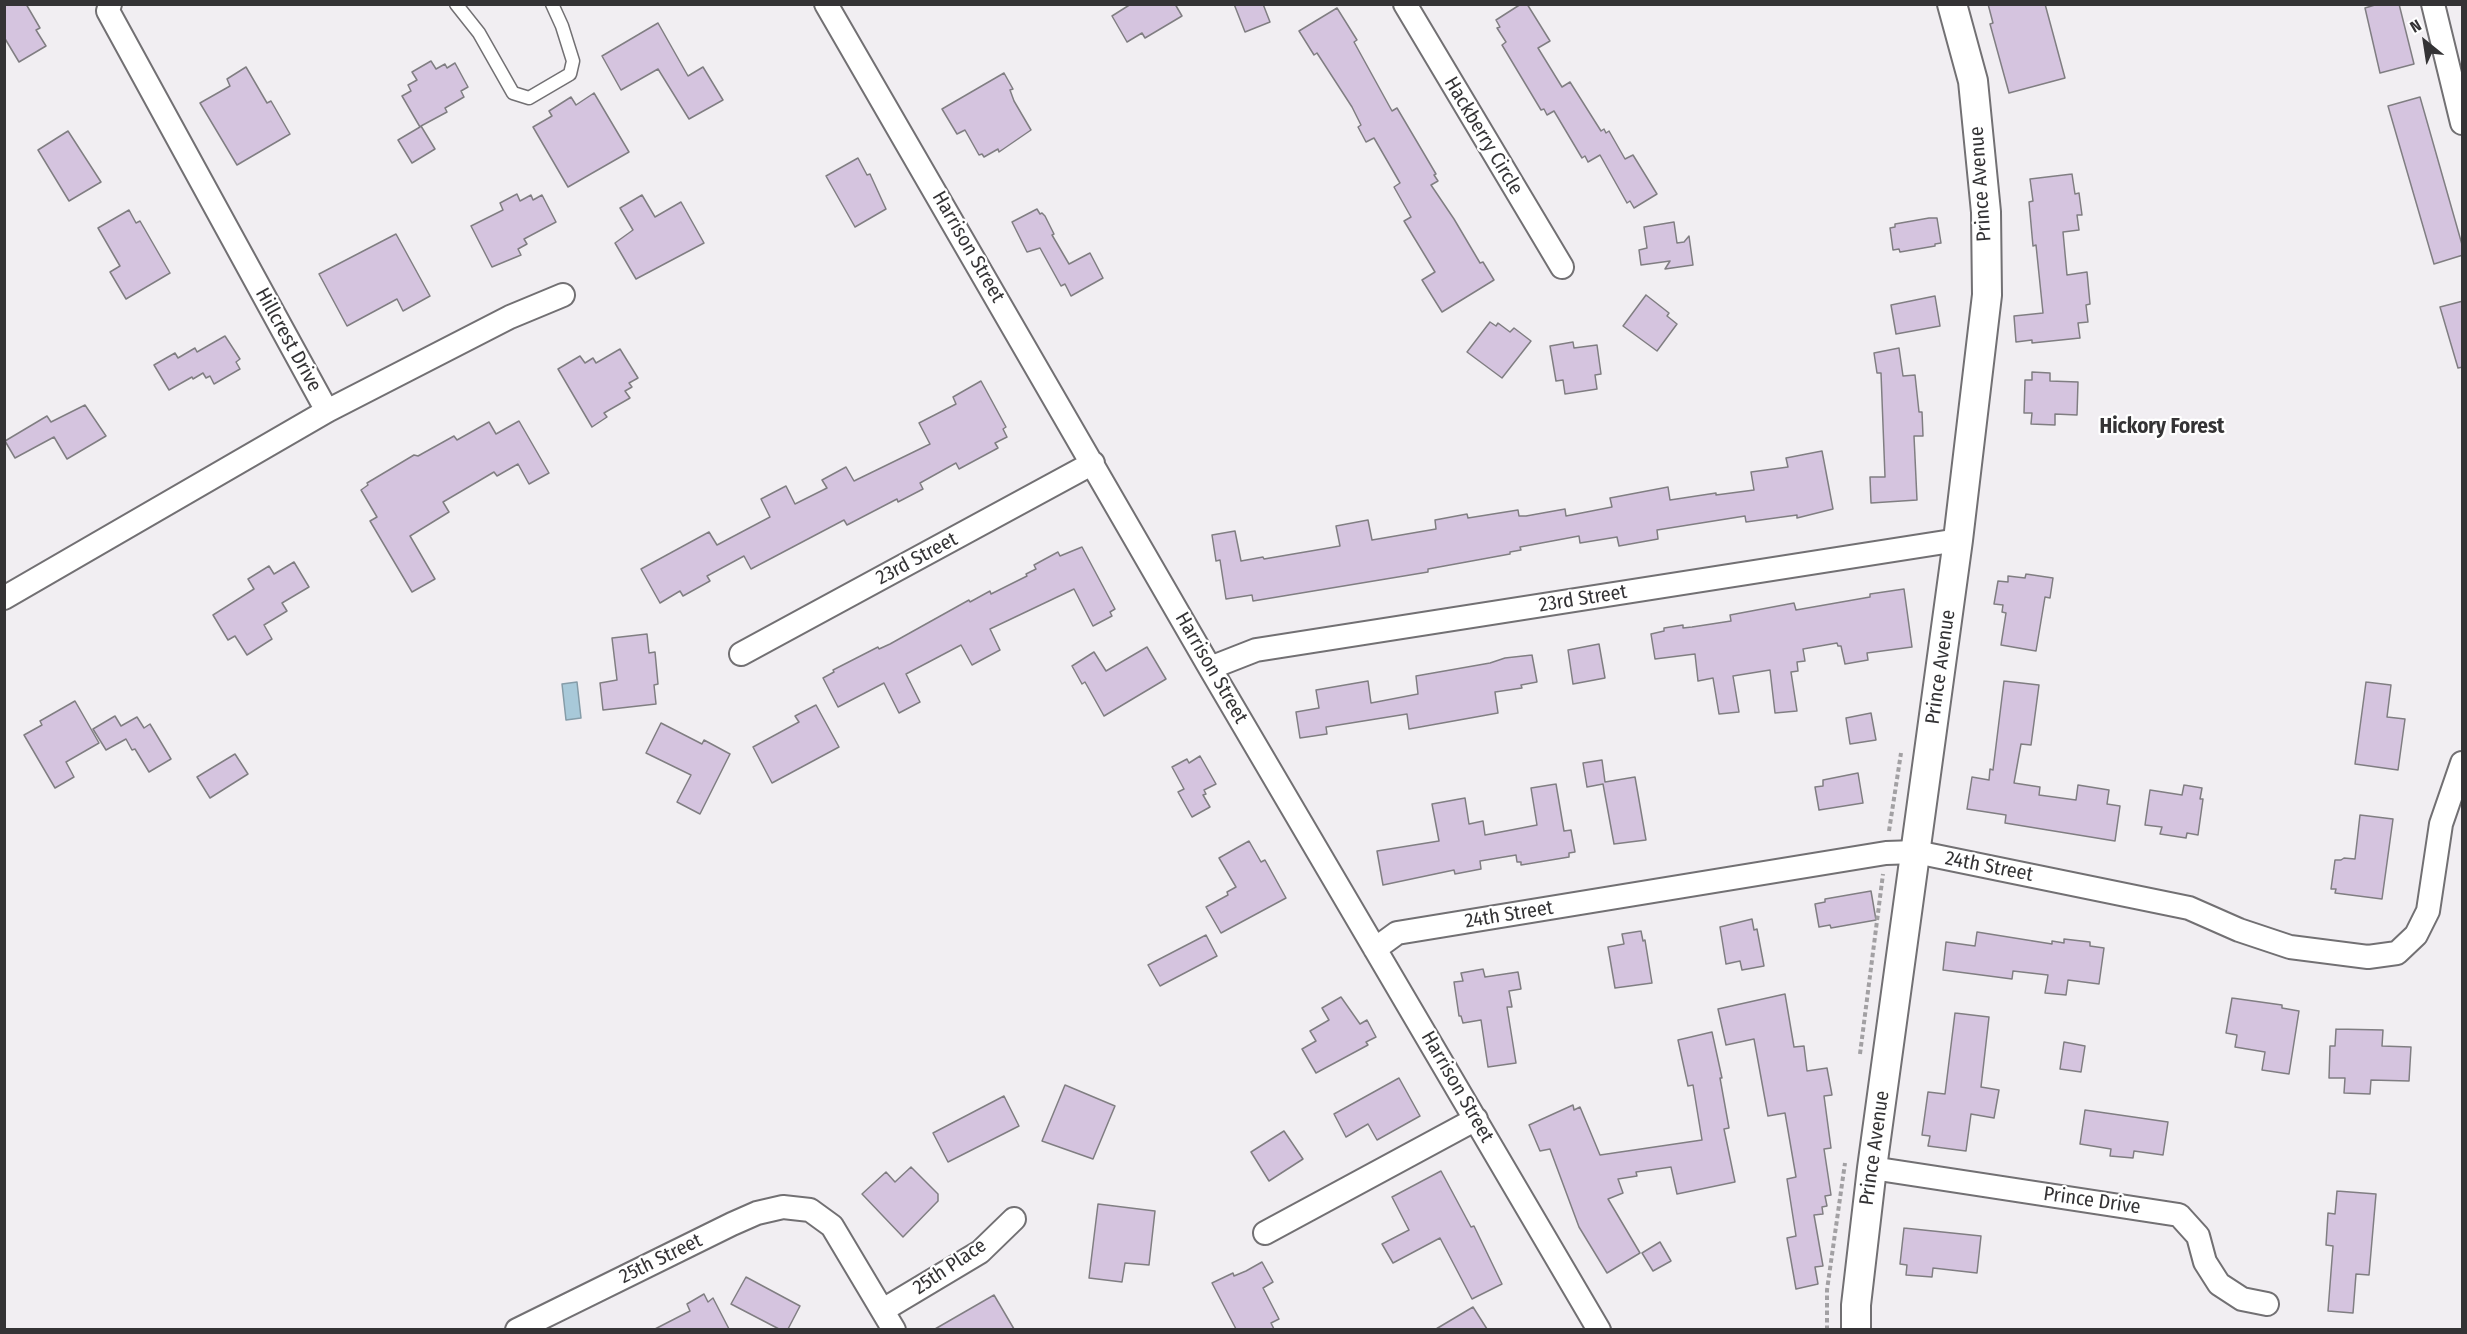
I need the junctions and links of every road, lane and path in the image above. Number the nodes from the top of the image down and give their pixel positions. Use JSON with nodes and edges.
{"nodes":[{"id":1,"x":456,"y":4,"type":"edge"},
{"id":2,"x":552,"y":4,"type":"edge"},
{"id":3,"x":826,"y":4,"type":"edge"},
{"id":4,"x":1404,"y":4,"type":"edge"},
{"id":5,"x":1952,"y":4,"type":"edge"},
{"id":6,"x":2433,"y":4,"type":"edge"},
{"id":7,"x":107,"y":6,"type":"edge"},
{"id":8,"x":2463,"y":123,"type":"edge"},
{"id":9,"x":1562,"y":267,"type":"dead end"},
{"id":10,"x":563,"y":295,"type":"dead end"},
{"id":11,"x":327,"y":411,"type":"junction"},
{"id":12,"x":1093,"y":463,"type":"junction"},
{"id":13,"x":1958,"y":540,"type":"junction"},
{"id":14,"x":4,"y":598,"type":"edge"},
{"id":15,"x":741,"y":654,"type":"dead end"},
{"id":16,"x":1210,"y":668,"type":"junction"},
{"id":17,"x":1902,"y":743,"type":"dead end"},
{"id":18,"x":2463,"y":763,"type":"edge"},
{"id":19,"x":1916,"y":852,"type":"junction"},
{"id":20,"x":1886,"y":853,"type":"junction"},
{"id":21,"x":1375,"y":948,"type":"junction"},
{"id":22,"x":1859,"y":1060,"type":"dead end"},
{"id":23,"x":1476,"y":1119,"type":"junction"},
{"id":24,"x":1846,"y":1152,"type":"dead end"},
{"id":25,"x":1872,"y":1168,"type":"junction"},
{"id":26,"x":1014,"y":1219,"type":"dead end"},
{"id":27,"x":1265,"y":1233,"type":"dead end"},
{"id":28,"x":2267,"y":1304,"type":"dead end"},
{"id":29,"x":888,"y":1320,"type":"edge"},
{"id":30,"x":517,"y":1329,"type":"edge"},
{"id":31,"x":1599,"y":1329,"type":"edge"},
{"id":32,"x":1827,"y":1329,"type":"edge"},
{"id":33,"x":1856,"y":1329,"type":"edge"}],
"edges":[{"from":1,"to":2,"type":"lane"},
{"from":3,"to":12,"type":"street","name":"Harrison Street"},
{"from":4,"to":9,"type":"street","name":"Hackberry Circle"},
{"from":5,"to":13,"type":"street","name":"Prince Avenue"},
{"from":6,"to":8,"type":"street"},
{"from":7,"to":11,"type":"street","name":"Hillcrest Drive"},
{"from":10,"to":11,"type":"street"},
{"from":11,"to":14,"type":"street","name":"Hillcrest Drive"},
{"from":12,"to":15,"type":"street","name":"23rd Street"},
{"from":12,"to":16,"type":"street","name":"Harrison Street"},
{"from":13,"to":16,"type":"street","name":"23rd Street"},
{"from":13,"to":19,"type":"street","name":"Prince Avenue"},
{"from":16,"to":21,"type":"street","name":"Harrison Street"},
{"from":17,"to":20,"type":"path"},
{"from":18,"to":19,"type":"street","name":"24th Street"},
{"from":19,"to":20,"type":"street","name":"24th Street"},
{"from":19,"to":25,"type":"street","name":"Prince Avenue"},
{"from":20,"to":21,"type":"street","name":"24th Street"},
{"from":20,"to":22,"type":"path"},
{"from":21,"to":23,"type":"street","name":"Harrison Street"},
{"from":23,"to":27,"type":"street"},
{"from":23,"to":31,"type":"street","name":"Harrison Street"},
{"from":24,"to":32,"type":"path"},
{"from":25,"to":28,"type":"street","name":"Prince Drive"},
{"from":25,"to":33,"type":"street","name":"Prince Avenue"},
{"from":26,"to":29,"type":"street","name":"25th Place"},
{"from":29,"to":30,"type":"street","name":"25th Street"}]}
